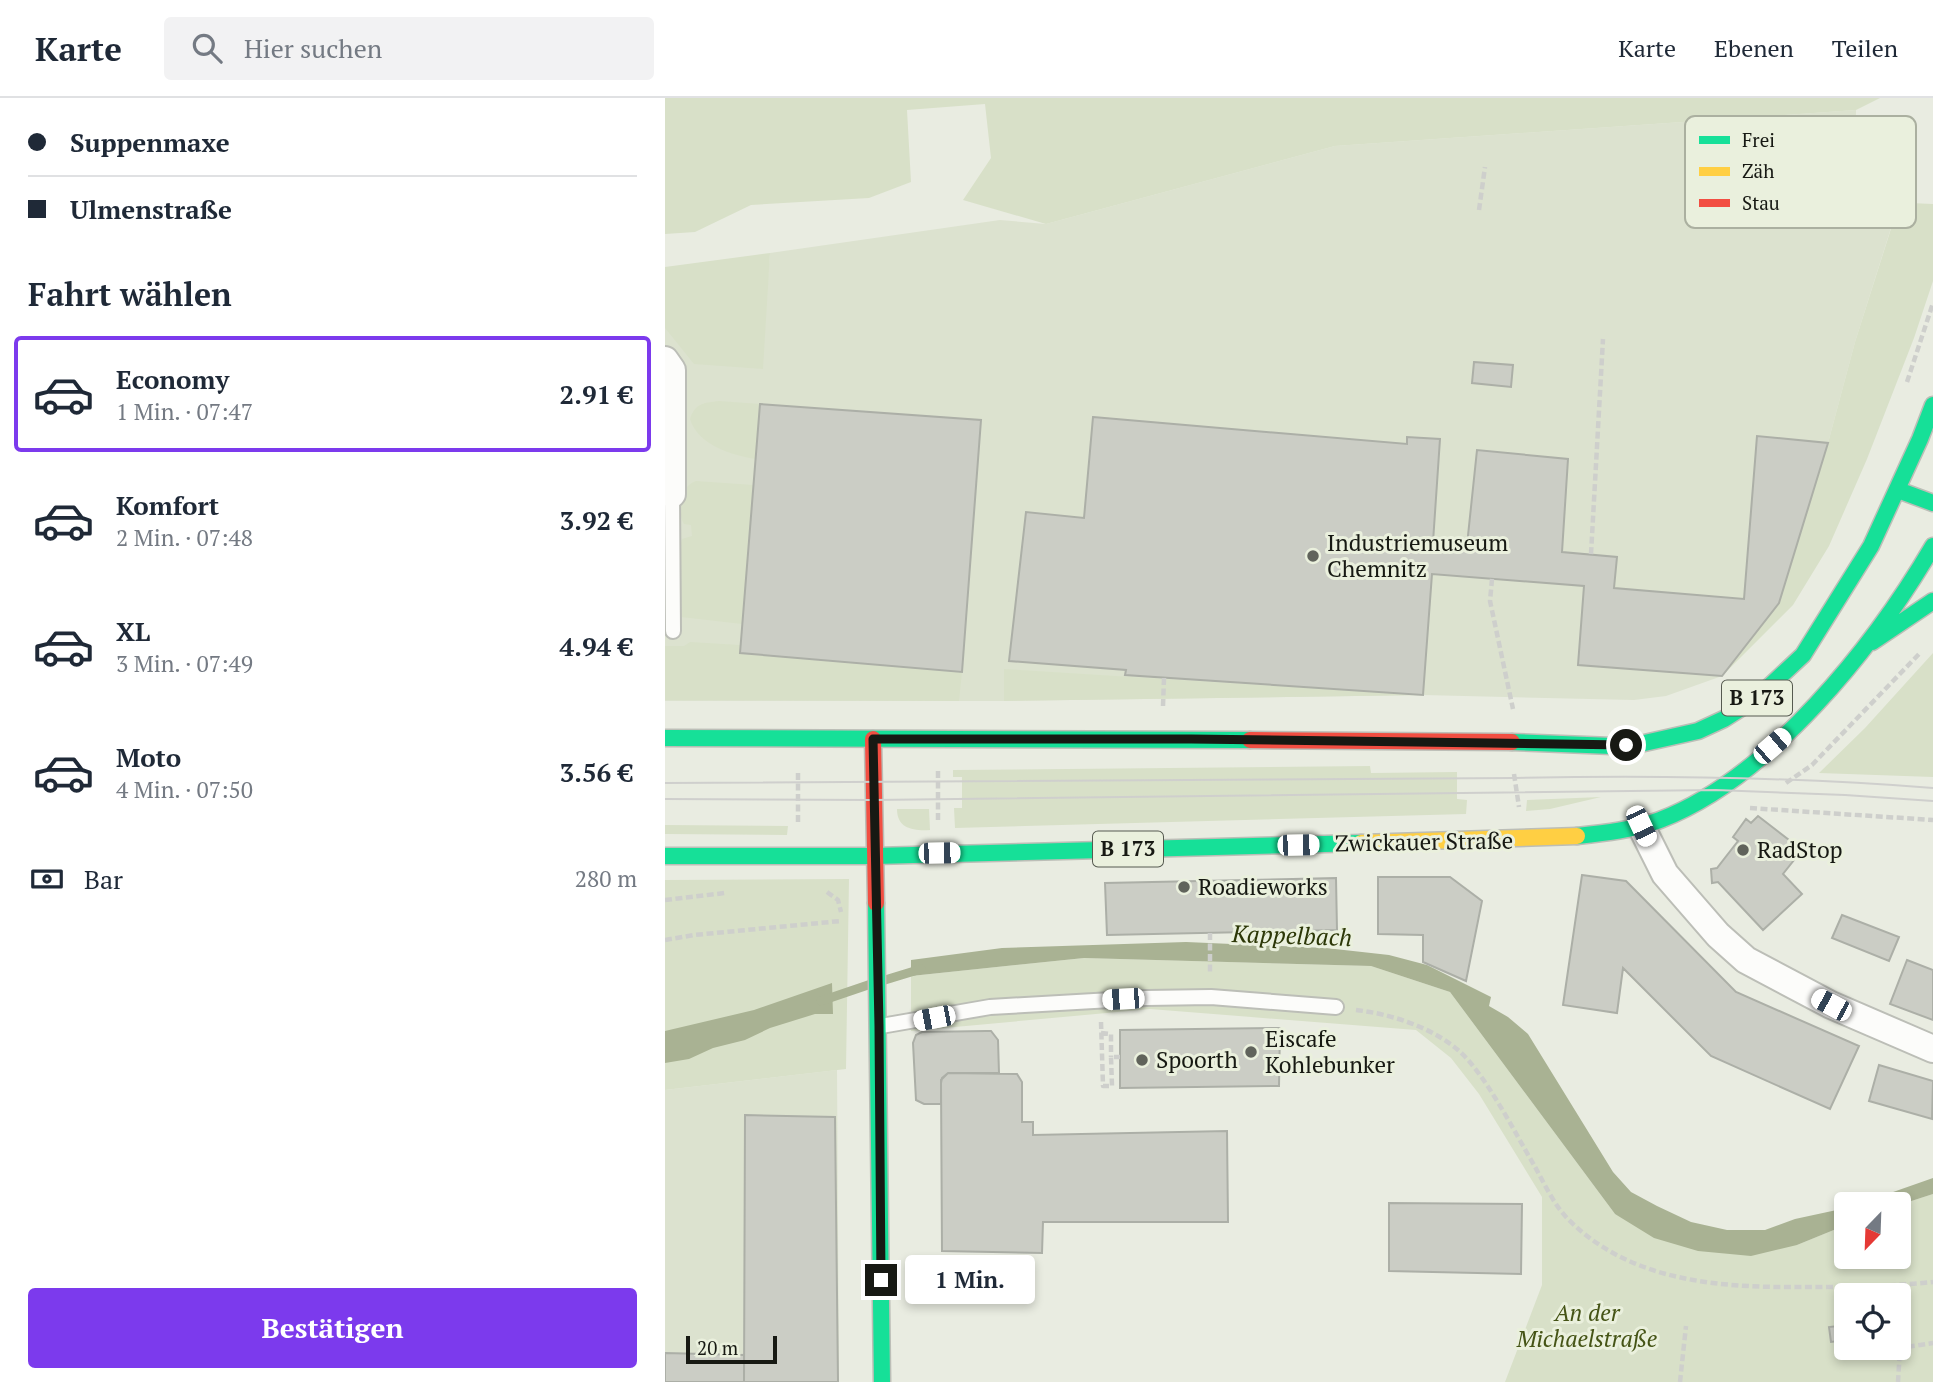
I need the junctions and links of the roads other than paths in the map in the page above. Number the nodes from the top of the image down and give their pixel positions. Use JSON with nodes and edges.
{"nodes":[{"id":1,"x":665,"y":360,"type":"edge"},
{"id":2,"x":1933,"y":405,"type":"edge"},
{"id":3,"x":1898,"y":491,"type":"junction"},
{"id":4,"x":672,"y":494,"type":"joint"},
{"id":5,"x":1933,"y":503,"type":"edge"},
{"id":6,"x":1933,"y":546,"type":"edge"},
{"id":7,"x":1933,"y":601,"type":"edge"},
{"id":8,"x":673,"y":631,"type":"dead end"},
{"id":9,"x":1863,"y":649,"type":"junction"},
{"id":10,"x":665,"y":738,"type":"edge"},
{"id":11,"x":873,"y":739,"type":"junction"},
{"id":12,"x":1641,"y":826,"type":"junction"},
{"id":13,"x":665,"y":856,"type":"edge"},
{"id":14,"x":875,"y":856,"type":"junction"},
{"id":15,"x":1336,"y":1007,"type":"road end"},
{"id":16,"x":879,"y":1026,"type":"junction"},
{"id":17,"x":1933,"y":1049,"type":"edge"},
{"id":18,"x":882,"y":1382,"type":"edge"}],
"edges":[{"from":1,"to":4,"type":"street"},
{"from":2,"to":3,"type":"main road","number":"B 173"},
{"from":3,"to":5,"type":"main road"},
{"from":3,"to":11,"type":"main road","number":"B 173"},
{"from":4,"to":8,"type":"lane"},
{"from":6,"to":9,"type":"main road","number":"B 173"},
{"from":7,"to":9,"type":"main road","name":"Zwickauer Straße"},
{"from":9,"to":12,"type":"main road","name":"Zwickauer Straße","number":"B 173"},
{"from":10,"to":11,"type":"main road","number":"B 173"},
{"from":11,"to":14,"type":"main road"},
{"from":12,"to":14,"type":"main road","name":"Zwickauer Straße","number":"B 173"},
{"from":12,"to":17,"type":"street"},
{"from":13,"to":14,"type":"main road","name":"Zwickauer Straße","number":"B 173"},
{"from":14,"to":16,"type":"main road"},
{"from":15,"to":16,"type":"lane"},
{"from":16,"to":18,"type":"main road"}]}
